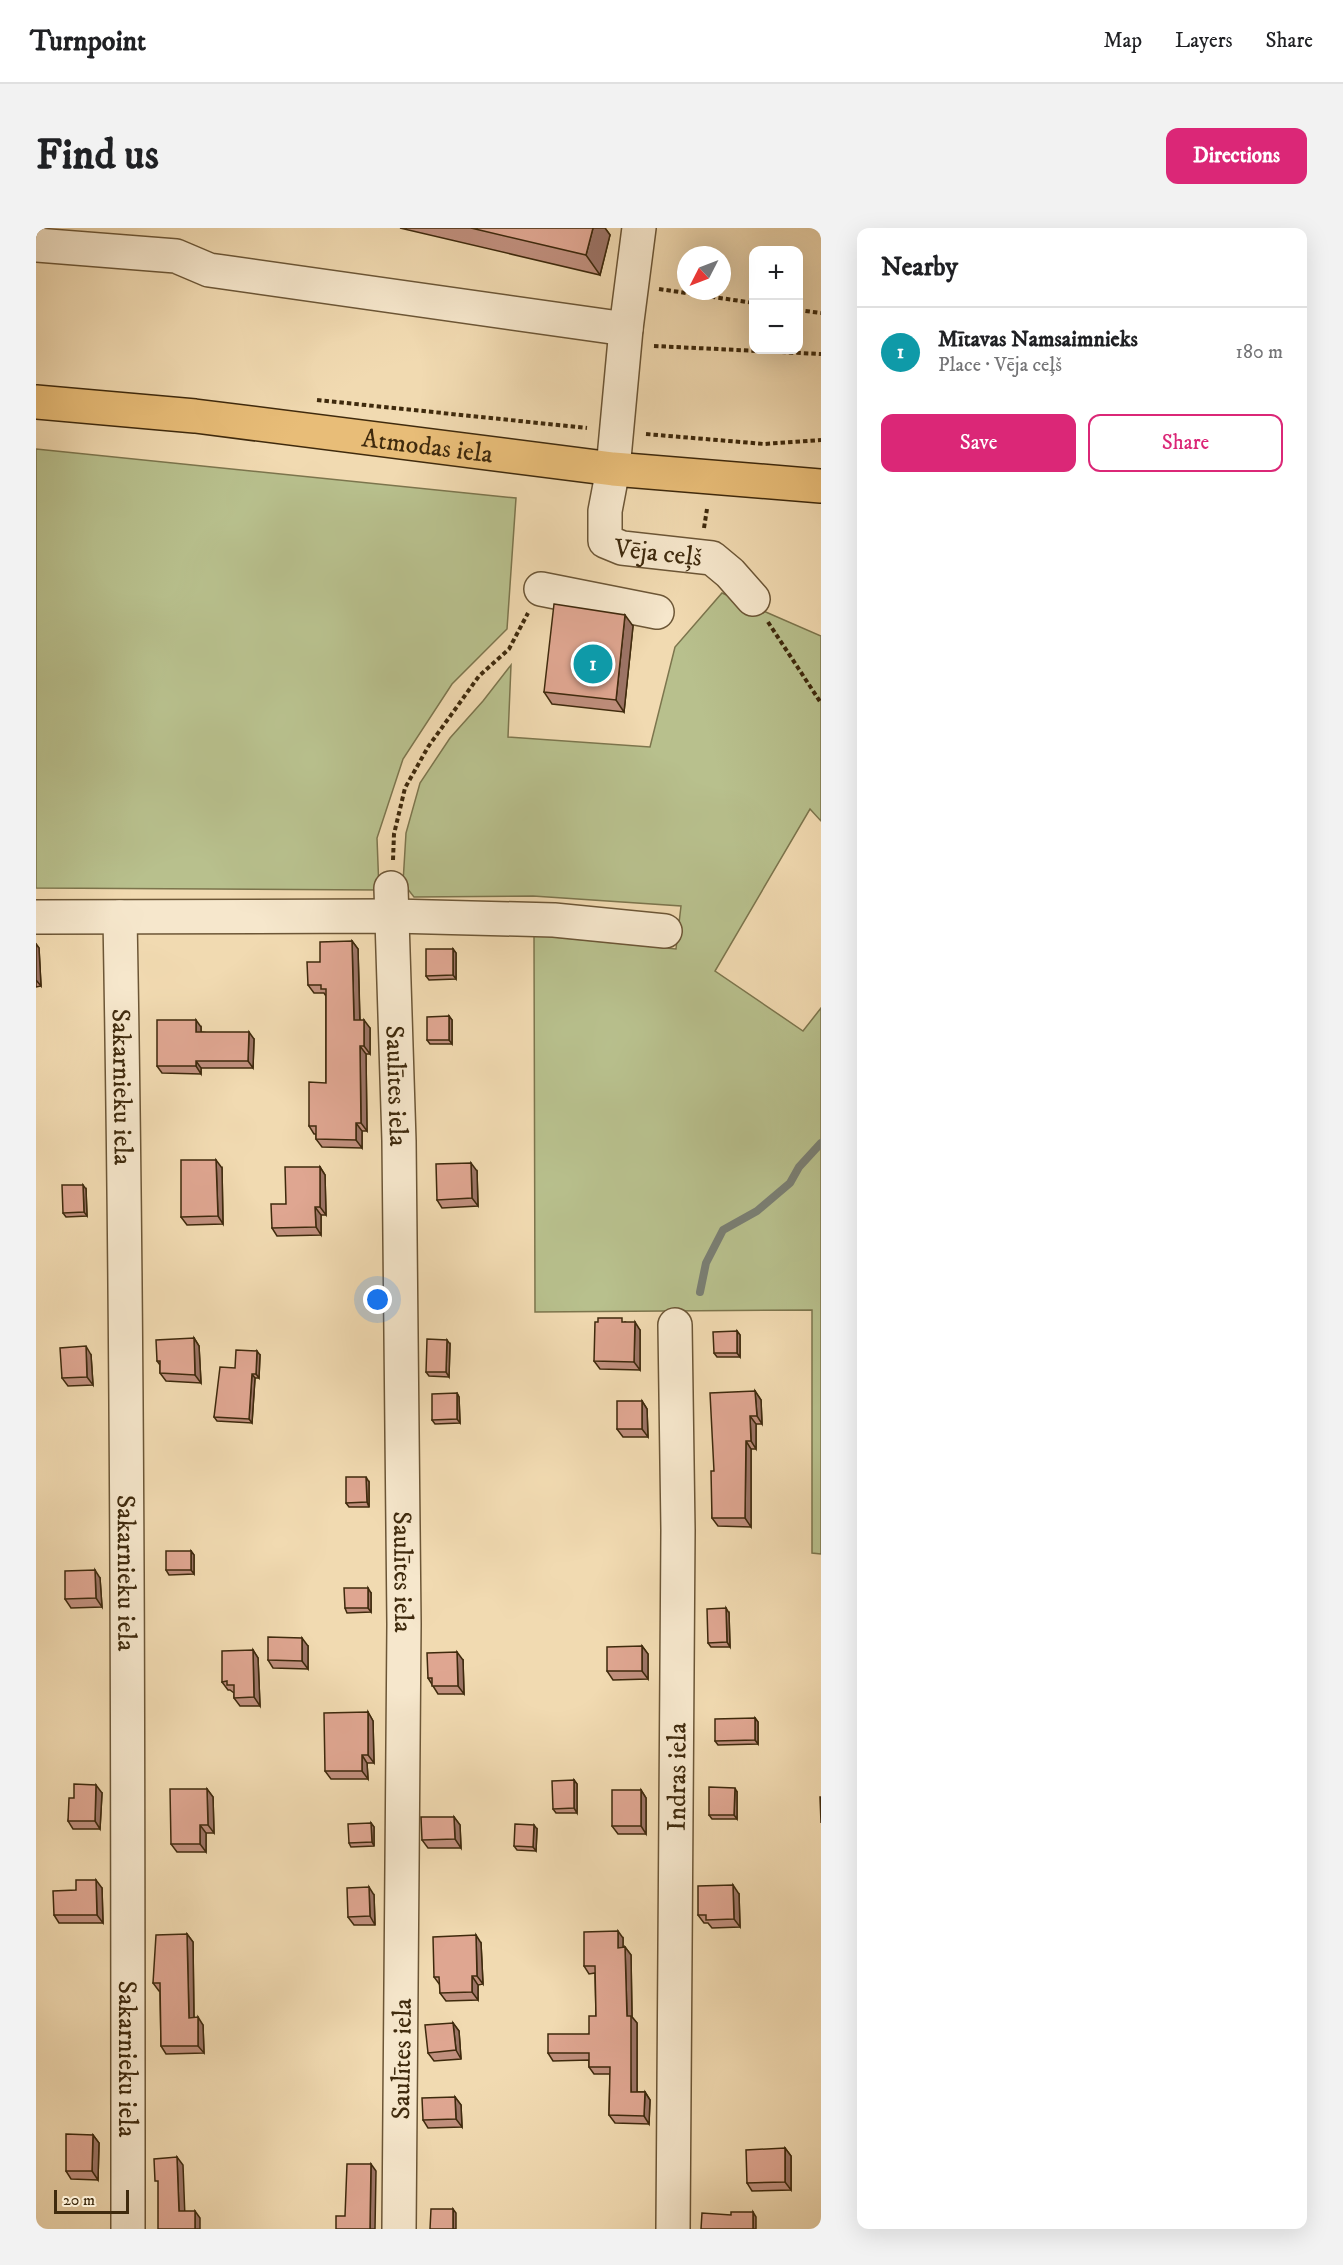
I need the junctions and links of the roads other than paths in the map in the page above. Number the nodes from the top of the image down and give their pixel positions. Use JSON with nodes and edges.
{"nodes":[{"id":1,"x":639,"y":228,"type":"edge"},
{"id":2,"x":36,"y":245,"type":"edge"},
{"id":3,"x":626,"y":334,"type":"junction"},
{"id":4,"x":36,"y":402,"type":"edge"},
{"id":5,"x":613,"y":469,"type":"junction"},
{"id":6,"x":821,"y":486,"type":"edge"},
{"id":7,"x":541,"y":589,"type":"road end"},
{"id":8,"x":753,"y":599,"type":"road end"},
{"id":9,"x":657,"y":612,"type":"dead end"},
{"id":10,"x":392,"y":902,"type":"junction"},
{"id":11,"x":36,"y":917,"type":"edge"},
{"id":12,"x":120,"y":917,"type":"junction"},
{"id":13,"x":665,"y":931,"type":"dead end"},
{"id":14,"x":675,"y":1325,"type":"dead end"},
{"id":15,"x":128,"y":2229,"type":"edge"},
{"id":16,"x":399,"y":2229,"type":"edge"},
{"id":17,"x":673,"y":2229,"type":"edge"}],
"edges":[{"from":1,"to":3,"type":"street"},
{"from":2,"to":3,"type":"street"},
{"from":3,"to":5,"type":"street"},
{"from":4,"to":5,"type":"main road","name":"Atmodas iela"},
{"from":5,"to":6,"type":"main road","name":"Atmodas iela"},
{"from":5,"to":8,"type":"street","name":"Vēja ceļš"},
{"from":7,"to":9,"type":"street"},
{"from":10,"to":12,"type":"street"},
{"from":10,"to":13,"type":"street"},
{"from":10,"to":16,"type":"street","name":"Saulītes iela"},
{"from":11,"to":12,"type":"street"},
{"from":12,"to":15,"type":"street","name":"Sakarnieku iela"},
{"from":14,"to":17,"type":"street","name":"Indras iela"}]}
